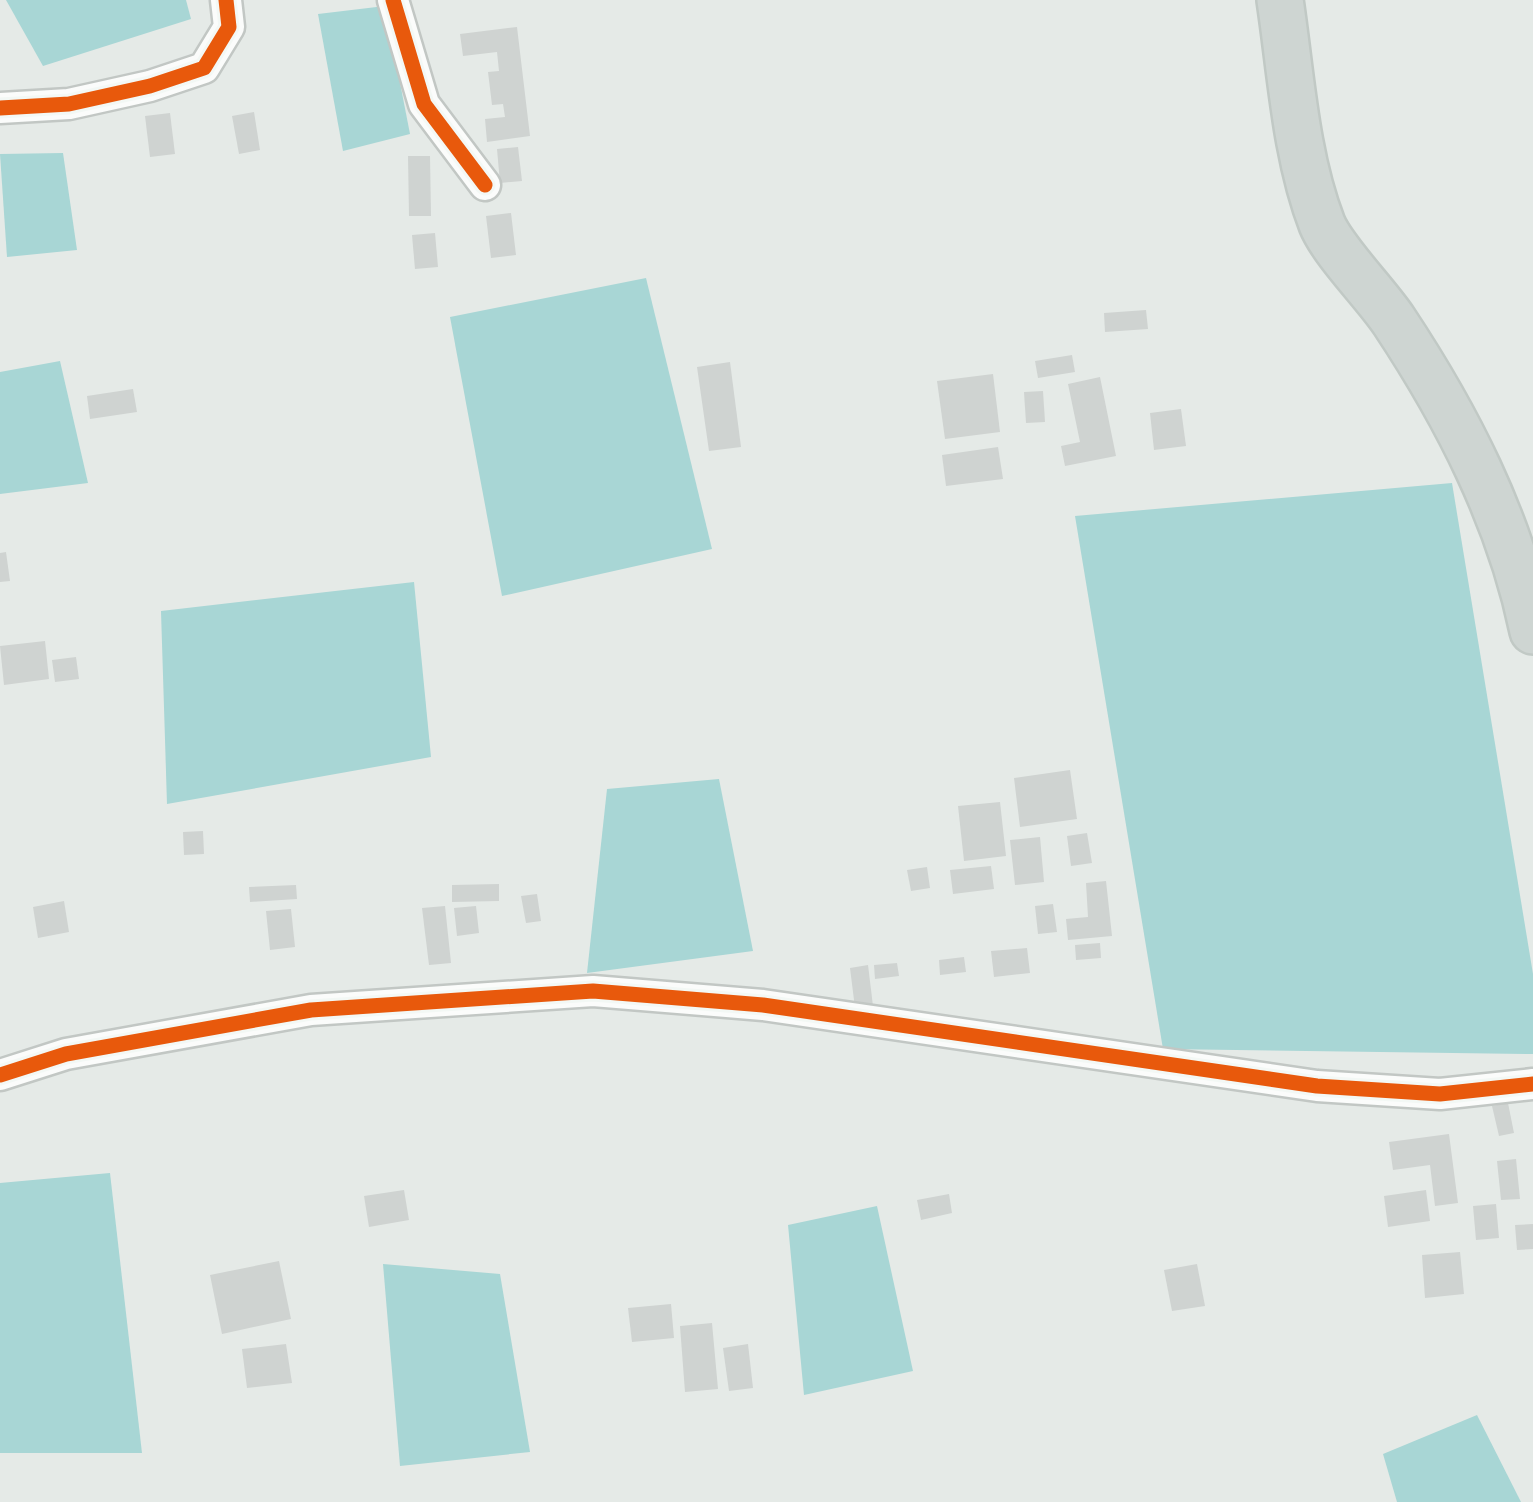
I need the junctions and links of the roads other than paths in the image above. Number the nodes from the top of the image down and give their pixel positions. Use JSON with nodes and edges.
{"nodes":[{"id":1,"x":226,"y":0,"type":"edge"},
{"id":2,"x":393,"y":0,"type":"edge"},
{"id":3,"x":1280,"y":0,"type":"edge"},
{"id":4,"x":0,"y":108,"type":"edge"},
{"id":5,"x":485,"y":185,"type":"dead end"},
{"id":6,"x":1533,"y":631,"type":"edge"},
{"id":7,"x":0,"y":1075,"type":"edge"},
{"id":8,"x":1533,"y":1084,"type":"edge"}],
"edges":[{"from":1,"to":4,"type":"street"},
{"from":2,"to":5,"type":"street"},
{"from":3,"to":6,"type":"main road"},
{"from":7,"to":8,"type":"street"}]}
